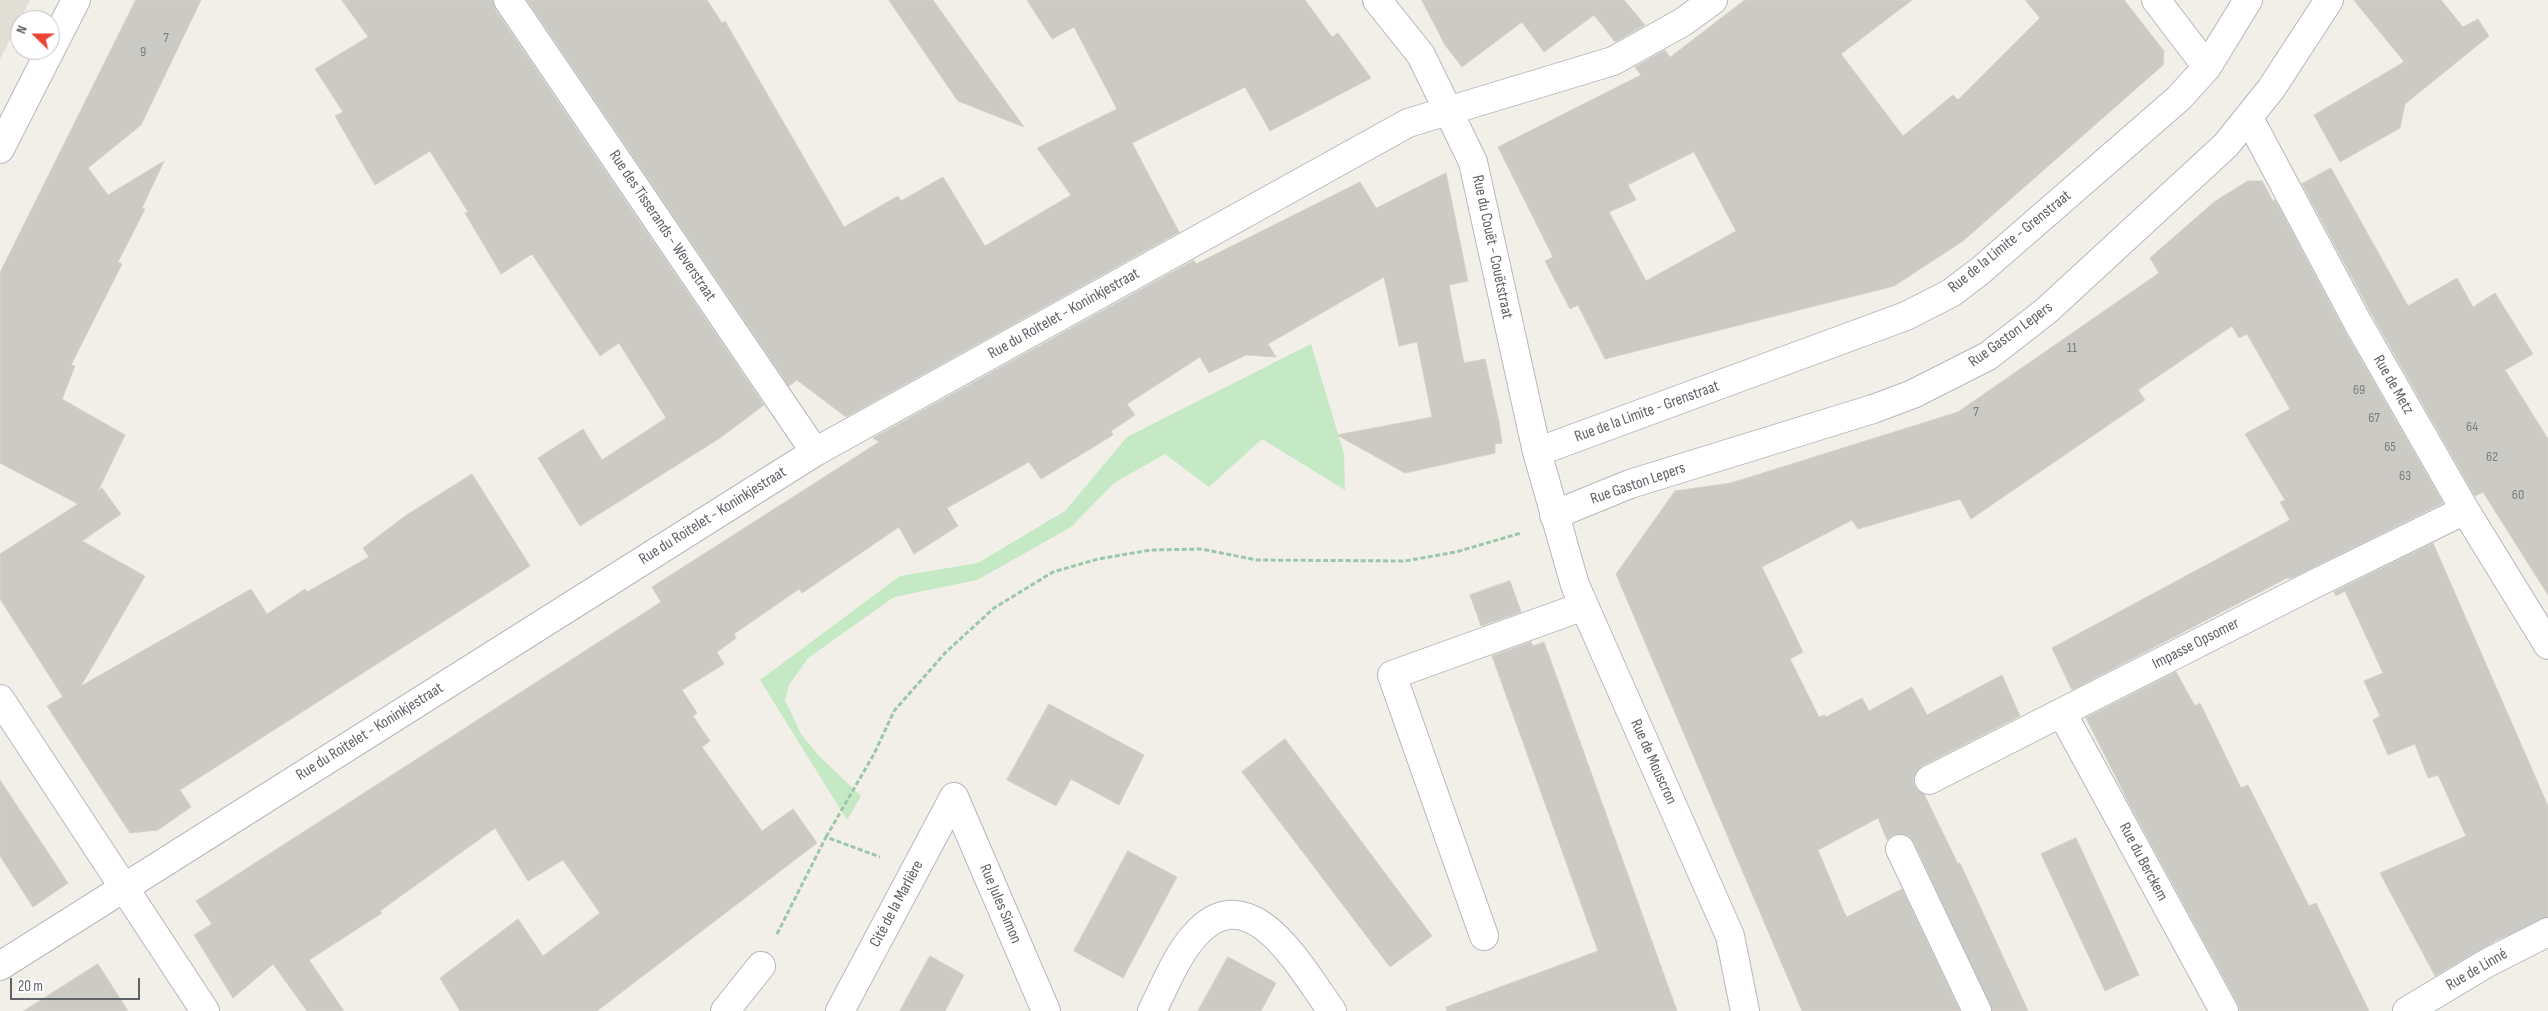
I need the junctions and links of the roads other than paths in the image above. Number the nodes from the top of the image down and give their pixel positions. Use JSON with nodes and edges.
{"nodes":[{"id":1,"x":76,"y":0,"type":"edge"},
{"id":2,"x":508,"y":0,"type":"edge"},
{"id":3,"x":1378,"y":0,"type":"edge"},
{"id":4,"x":1714,"y":0,"type":"edge"},
{"id":5,"x":2156,"y":0,"type":"edge"},
{"id":6,"x":2248,"y":0,"type":"edge"},
{"id":7,"x":2329,"y":0,"type":"edge"},
{"id":8,"x":2207,"y":67,"type":"junction"},
{"id":9,"x":1449,"y":109,"type":"junction"},
{"id":10,"x":2250,"y":118,"type":"junction"},
{"id":11,"x":0,"y":150,"type":"edge"},
{"id":12,"x":815,"y":452,"type":"junction"},
{"id":13,"x":1537,"y":452,"type":"junction"},
{"id":14,"x":2465,"y":510,"type":"junction"},
{"id":15,"x":1555,"y":519,"type":"junction"},
{"id":16,"x":1584,"y":606,"type":"junction"},
{"id":17,"x":2548,"y":646,"type":"edge"},
{"id":18,"x":0,"y":699,"type":"edge"},
{"id":19,"x":2062,"y":713,"type":"junction"},
{"id":20,"x":1929,"y":780,"type":"dead end"},
{"id":21,"x":954,"y":797,"type":"joint"},
{"id":22,"x":1900,"y":849,"type":"dead end"},
{"id":23,"x":124,"y":886,"type":"junction"},
{"id":24,"x":2548,"y":932,"type":"edge"},
{"id":25,"x":1484,"y":936,"type":"dead end"},
{"id":26,"x":0,"y":966,"type":"edge"},
{"id":27,"x":761,"y":966,"type":"road end"},
{"id":28,"x":205,"y":1011,"type":"edge"},
{"id":29,"x":725,"y":1011,"type":"edge"},
{"id":30,"x":840,"y":1011,"type":"edge"},
{"id":31,"x":1046,"y":1011,"type":"edge"},
{"id":32,"x":1152,"y":1011,"type":"edge"},
{"id":33,"x":1332,"y":1011,"type":"edge"},
{"id":34,"x":1745,"y":1011,"type":"edge"},
{"id":35,"x":1977,"y":1011,"type":"edge"},
{"id":36,"x":2224,"y":1011,"type":"edge"},
{"id":37,"x":2407,"y":1011,"type":"edge"}],
"edges":[{"from":1,"to":11,"type":"street"},
{"from":2,"to":12,"type":"street","name":"Rue des Tisserands - Weverstraat"},
{"from":3,"to":9,"type":"street","name":"Rue du Couët - Couëtstraat"},
{"from":4,"to":9,"type":"street","name":"Rue du Roitelet - Koninkjestraat"},
{"from":5,"to":8,"type":"street"},
{"from":6,"to":8,"type":"street","name":"Rue de la Limite - Grenstraat"},
{"from":7,"to":10,"type":"street","name":"Rue Gaston Lepers"},
{"from":8,"to":13,"type":"street","name":"Rue de la Limite - Grenstraat"},
{"from":9,"to":12,"type":"street","name":"Rue du Roitelet - Koninkjestraat"},
{"from":9,"to":13,"type":"street","name":"Rue du Couët - Couëtstraat"},
{"from":10,"to":14,"type":"street","name":"Rue de Metz"},
{"from":10,"to":15,"type":"street","name":"Rue Gaston Lepers"},
{"from":12,"to":23,"type":"street","name":"Rue du Roitelet - Koninkjestraat"},
{"from":13,"to":15,"type":"street","name":"Rue du Couët - Couëtstraat"},
{"from":14,"to":17,"type":"street","name":"Rue de Metz"},
{"from":14,"to":19,"type":"street","name":"Impasse Opsomer"},
{"from":15,"to":16,"type":"street","name":"Rue de Mouscron"},
{"from":16,"to":25,"type":"street"},
{"from":16,"to":34,"type":"street","name":"Rue de Mouscron"},
{"from":18,"to":23,"type":"street"},
{"from":19,"to":20,"type":"street","name":"Impasse Opsomer"},
{"from":19,"to":36,"type":"street","name":"Rue du Berckem"},
{"from":21,"to":30,"type":"street","name":"Cité de la Marlière"},
{"from":21,"to":31,"type":"street","name":"Rue Jules Simon"},
{"from":22,"to":35,"type":"street"},
{"from":23,"to":26,"type":"street","name":"Rue du Roitelet - Koninkjestraat"},
{"from":23,"to":28,"type":"street"},
{"from":24,"to":37,"type":"street","name":"Rue de Linné"},
{"from":27,"to":29,"type":"street"},
{"from":32,"to":33,"type":"street"}]}
